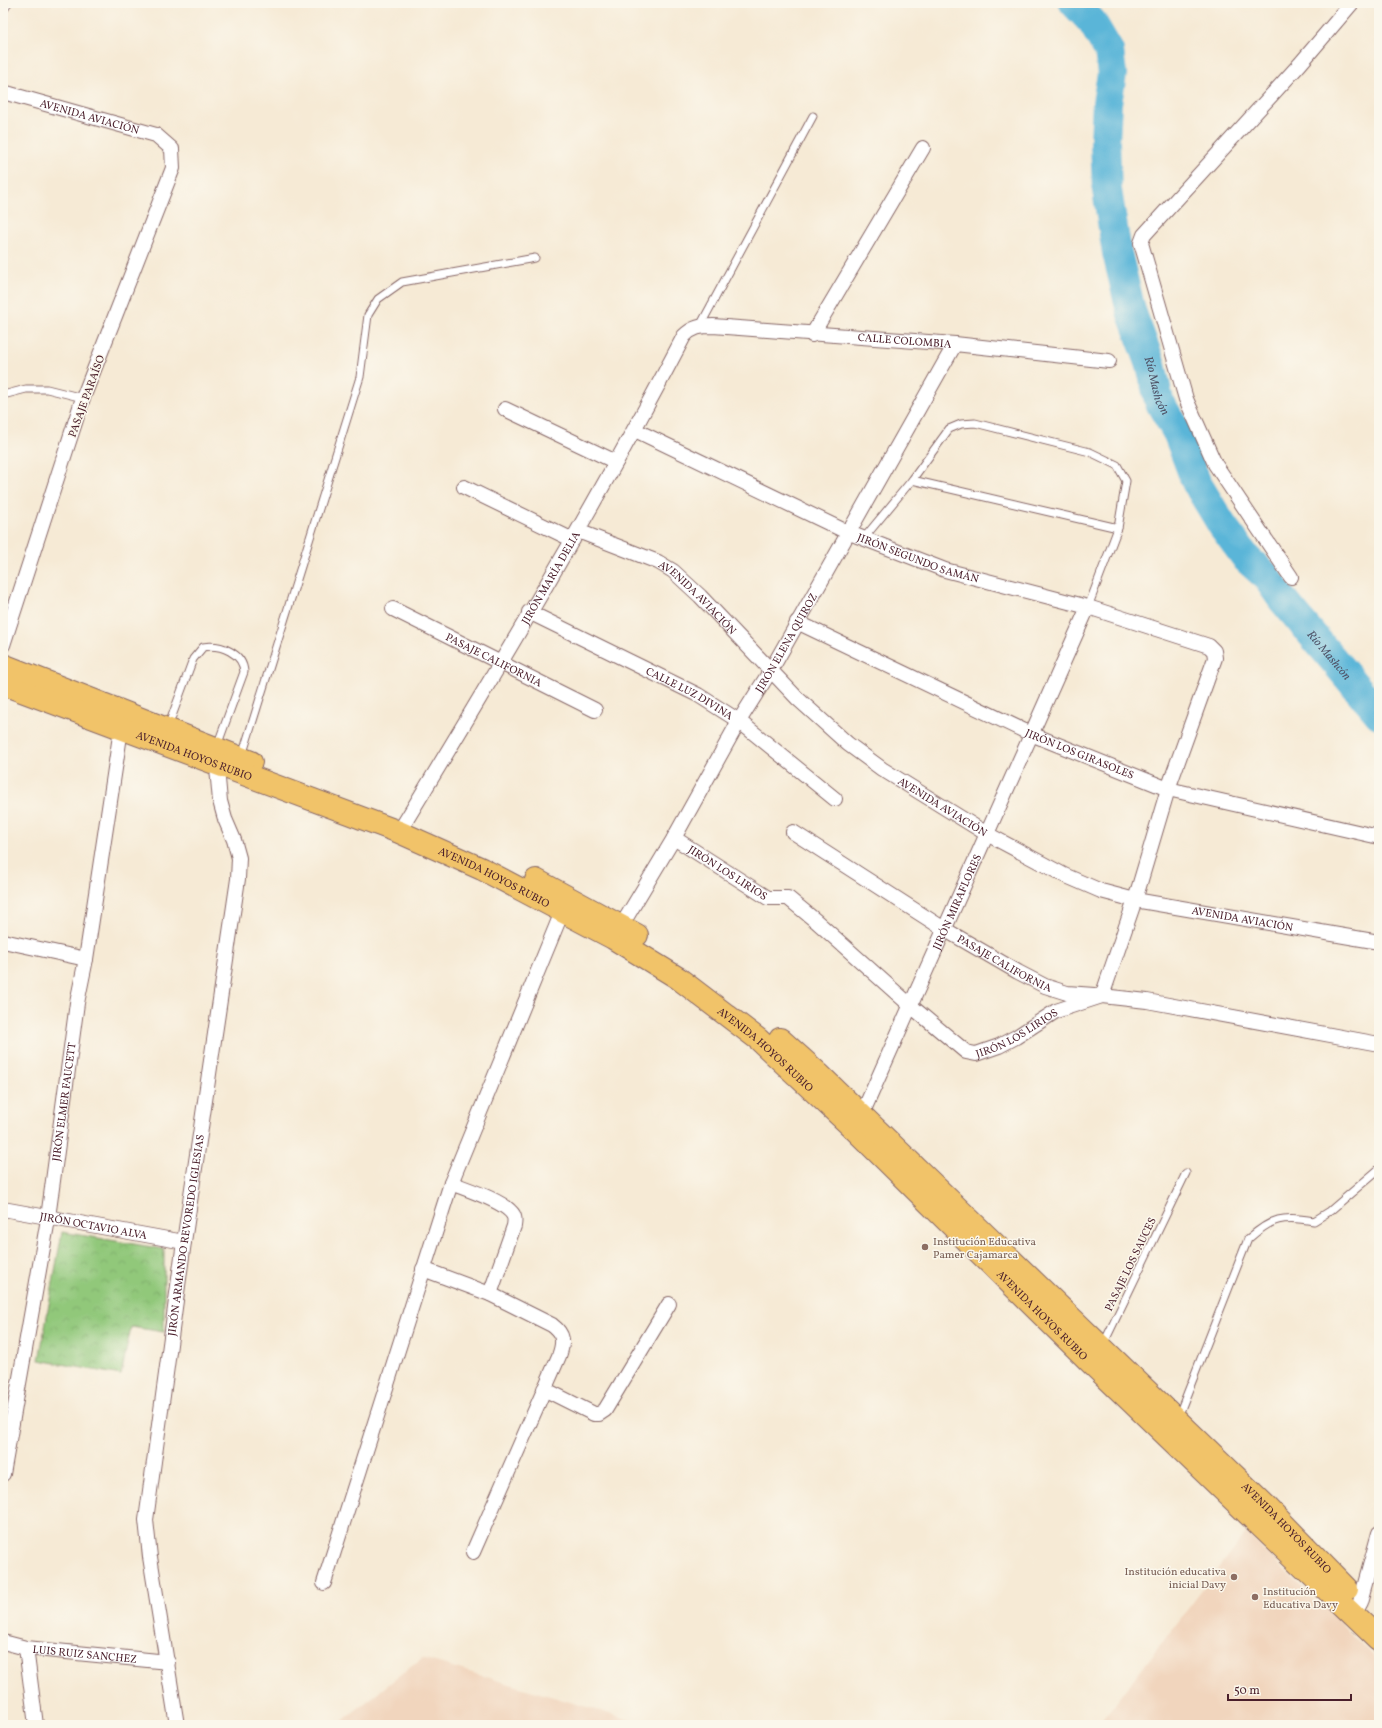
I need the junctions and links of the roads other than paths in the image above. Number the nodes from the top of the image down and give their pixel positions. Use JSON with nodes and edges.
{"nodes":[{"id":1,"x":1352,"y":3,"type":"edge"},
{"id":2,"x":3,"y":92,"type":"edge"},
{"id":3,"x":813,"y":116,"type":"dead end"},
{"id":4,"x":923,"y":148,"type":"dead end"},
{"id":5,"x":172,"y":149,"type":"joint"},
{"id":6,"x":535,"y":258,"type":"dead end"},
{"id":7,"x":700,"y":326,"type":"junction"},
{"id":8,"x":812,"y":335,"type":"junction"},
{"id":9,"x":955,"y":344,"type":"junction"},
{"id":10,"x":1109,"y":361,"type":"dead end"},
{"id":11,"x":3,"y":394,"type":"edge"},
{"id":12,"x":83,"y":398,"type":"junction"},
{"id":13,"x":505,"y":409,"type":"dead end"},
{"id":14,"x":635,"y":430,"type":"junction"},
{"id":15,"x":616,"y":462,"type":"junction"},
{"id":16,"x":912,"y":480,"type":"junction"},
{"id":17,"x":464,"y":487,"type":"dead end"},
{"id":18,"x":1118,"y":528,"type":"junction"},
{"id":19,"x":848,"y":532,"type":"junction"},
{"id":20,"x":575,"y":535,"type":"junction"},
{"id":21,"x":864,"y":538,"type":"junction"},
{"id":22,"x":1291,"y":578,"type":"dead end"},
{"id":23,"x":1088,"y":608,"type":"junction"},
{"id":24,"x":393,"y":609,"type":"dead end"},
{"id":25,"x":529,"y":612,"type":"junction"},
{"id":26,"x":797,"y":622,"type":"junction"},
{"id":27,"x":3,"y":645,"type":"edge"},
{"id":28,"x":500,"y":662,"type":"junction"},
{"id":29,"x":3,"y":665,"type":"edge"},
{"id":30,"x":771,"y":670,"type":"junction"},
{"id":31,"x":3,"y":684,"type":"edge"},
{"id":32,"x":595,"y":710,"type":"dead end"},
{"id":33,"x":739,"y":721,"type":"junction"},
{"id":34,"x":121,"y":729,"type":"junction"},
{"id":35,"x":168,"y":730,"type":"junction"},
{"id":36,"x":1031,"y":734,"type":"junction"},
{"id":37,"x":216,"y":757,"type":"junction"},
{"id":38,"x":242,"y":758,"type":"junction"},
{"id":39,"x":1168,"y":789,"type":"junction"},
{"id":40,"x":835,"y":799,"type":"dead end"},
{"id":41,"x":402,"y":826,"type":"junction"},
{"id":42,"x":793,"y":832,"type":"dead end"},
{"id":43,"x":987,"y":834,"type":"junction"},
{"id":44,"x":1379,"y":837,"type":"edge"},
{"id":45,"x":674,"y":838,"type":"junction"},
{"id":46,"x":1135,"y":900,"type":"junction"},
{"id":47,"x":562,"y":912,"type":"junction"},
{"id":48,"x":944,"y":929,"type":"junction"},
{"id":49,"x":618,"y":932,"type":"junction"},
{"id":50,"x":3,"y":941,"type":"edge"},
{"id":51,"x":1379,"y":942,"type":"edge"},
{"id":52,"x":86,"y":959,"type":"junction"},
{"id":53,"x":1102,"y":996,"type":"junction"},
{"id":54,"x":911,"y":1006,"type":"junction"},
{"id":55,"x":1379,"y":1044,"type":"edge"},
{"id":56,"x":858,"y":1123,"type":"junction"},
{"id":57,"x":1379,"y":1169,"type":"edge"},
{"id":58,"x":1186,"y":1173,"type":"dead end"},
{"id":59,"x":451,"y":1182,"type":"junction"},
{"id":60,"x":3,"y":1209,"type":"edge"},
{"id":61,"x":48,"y":1217,"type":"junction"},
{"id":62,"x":184,"y":1242,"type":"junction"},
{"id":63,"x":423,"y":1269,"type":"junction"},
{"id":64,"x":490,"y":1294,"type":"junction"},
{"id":65,"x":669,"y":1304,"type":"dead end"},
{"id":66,"x":1097,"y":1356,"type":"junction"},
{"id":67,"x":544,"y":1389,"type":"junction"},
{"id":68,"x":1173,"y":1430,"type":"junction"},
{"id":69,"x":3,"y":1474,"type":"edge"},
{"id":70,"x":1379,"y":1533,"type":"edge"},
{"id":71,"x":473,"y":1552,"type":"dead end"},
{"id":72,"x":324,"y":1582,"type":"dead end"},
{"id":73,"x":1356,"y":1609,"type":"junction"},
{"id":74,"x":1379,"y":1620,"type":"edge"},
{"id":75,"x":1379,"y":1640,"type":"edge"},
{"id":76,"x":3,"y":1642,"type":"edge"},
{"id":77,"x":26,"y":1648,"type":"junction"},
{"id":78,"x":168,"y":1662,"type":"junction"},
{"id":79,"x":36,"y":1725,"type":"edge"},
{"id":80,"x":177,"y":1725,"type":"edge"}],
"edges":[{"from":1,"to":22,"type":"street"},
{"from":2,"to":5,"type":"street","name":"AVENIDA AVIACIÓN"},
{"from":3,"to":7,"type":"lane"},
{"from":4,"to":8,"type":"street"},
{"from":5,"to":12,"type":"street","name":"PASAJE PARAÍSO"},
{"from":6,"to":38,"type":"lane"},
{"from":7,"to":8,"type":"street","name":"CALLE COLOMBIA"},
{"from":7,"to":14,"type":"street","name":"JIRÓN MARÍA DELIA"},
{"from":8,"to":9,"type":"street","name":"CALLE COLOMBIA"},
{"from":9,"to":10,"type":"street","name":"CALLE COLOMBIA"},
{"from":9,"to":19,"type":"street","name":"JIRÓN ELENA QUIROZ"},
{"from":11,"to":12,"type":"lane"},
{"from":12,"to":27,"type":"street","name":"PASAJE PARAÍSO"},
{"from":13,"to":15,"type":"street"},
{"from":14,"to":15,"type":"street","name":"JIRÓN MARÍA DELIA"},
{"from":14,"to":19,"type":"street","name":"JIRÓN SEGUNDO SAMÁN"},
{"from":15,"to":20,"type":"street","name":"JIRÓN MARÍA DELIA"},
{"from":16,"to":18,"type":"lane"},
{"from":16,"to":18,"type":"lane"},
{"from":16,"to":21,"type":"lane"},
{"from":17,"to":20,"type":"street","name":"AVENIDA AVIACIÓN"},
{"from":18,"to":23,"type":"lane"},
{"from":19,"to":21,"type":"street","name":"JIRÓN SEGUNDO SAMÁN"},
{"from":19,"to":26,"type":"street","name":"JIRÓN ELENA QUIROZ"},
{"from":20,"to":25,"type":"street","name":"JIRÓN MARÍA DELIA"},
{"from":20,"to":30,"type":"street","name":"AVENIDA AVIACIÓN"},
{"from":21,"to":23,"type":"street","name":"JIRÓN SEGUNDO SAMÁN"},
{"from":23,"to":36,"type":"street","name":"JIRÓN MIRAFLORES"},
{"from":23,"to":39,"type":"street","name":"JIRÓN SEGUNDO SAMÁN"},
{"from":24,"to":28,"type":"street","name":"PASAJE CALIFORNIA"},
{"from":25,"to":28,"type":"street","name":"JIRÓN MARÍA DELIA"},
{"from":25,"to":33,"type":"street","name":"CALLE LUZ DIVINA"},
{"from":26,"to":30,"type":"street","name":"JIRÓN ELENA QUIROZ"},
{"from":26,"to":36,"type":"street","name":"JIRÓN LOS GIRASOLES"},
{"from":28,"to":32,"type":"street","name":"PASAJE CALIFORNIA"},
{"from":28,"to":41,"type":"street","name":"JIRÓN MARÍA DELIA"},
{"from":29,"to":35,"type":"main road","name":"AVENIDA HOYOS RUBIO"},
{"from":30,"to":33,"type":"street","name":"JIRÓN ELENA QUIROZ"},
{"from":30,"to":43,"type":"street","name":"AVENIDA AVIACIÓN"},
{"from":31,"to":34,"type":"main road","name":"AVENIDA HOYOS RUBIO"},
{"from":33,"to":40,"type":"street","name":"CALLE LUZ DIVINA"},
{"from":33,"to":45,"type":"street","name":"JIRÓN ELENA QUIROZ"},
{"from":34,"to":37,"type":"main road","name":"AVENIDA HOYOS RUBIO"},
{"from":34,"to":52,"type":"street","name":"JIRÓN ELMER FAUCETT"},
{"from":35,"to":37,"type":"main road","name":"AVENIDA HOYOS RUBIO"},
{"from":35,"to":37,"type":"lane"},
{"from":36,"to":39,"type":"street","name":"JIRÓN LOS GIRASOLES"},
{"from":36,"to":43,"type":"street","name":"JIRÓN MIRAFLORES"},
{"from":37,"to":38,"type":"main road","name":"AVENIDA HOYOS RUBIO"},
{"from":37,"to":41,"type":"main road","name":"AVENIDA HOYOS RUBIO"},
{"from":37,"to":62,"type":"street","name":"JIRÓN ARMANDO REVOREDO IGLESIAS"},
{"from":38,"to":41,"type":"main road","name":"AVENIDA HOYOS RUBIO"},
{"from":39,"to":44,"type":"street","name":"JIRÓN LOS GIRASOLES"},
{"from":39,"to":46,"type":"street"},
{"from":41,"to":47,"type":"main road","name":"AVENIDA HOYOS RUBIO"},
{"from":41,"to":49,"type":"main road","name":"AVENIDA HOYOS RUBIO"},
{"from":42,"to":48,"type":"street","name":"PASAJE CALIFORNIA"},
{"from":43,"to":46,"type":"street","name":"AVENIDA AVIACIÓN"},
{"from":43,"to":48,"type":"street","name":"JIRÓN MIRAFLORES"},
{"from":45,"to":49,"type":"street","name":"JIRÓN ELENA QUIROZ"},
{"from":45,"to":54,"type":"street","name":"JIRÓN LOS LIRIOS"},
{"from":46,"to":51,"type":"street","name":"AVENIDA AVIACIÓN"},
{"from":46,"to":53,"type":"street"},
{"from":47,"to":49,"type":"main road","name":"AVENIDA HOYOS RUBIO"},
{"from":47,"to":59,"type":"street"},
{"from":48,"to":53,"type":"street","name":"PASAJE CALIFORNIA"},
{"from":48,"to":54,"type":"street","name":"JIRÓN MIRAFLORES"},
{"from":49,"to":56,"type":"main road","name":"AVENIDA HOYOS RUBIO"},
{"from":50,"to":52,"type":"street"},
{"from":52,"to":61,"type":"street","name":"JIRÓN ELMER FAUCETT"},
{"from":53,"to":54,"type":"street","name":"JIRÓN LOS LIRIOS"},
{"from":53,"to":55,"type":"street","name":"JIRÓN LOS LIRIOS"},
{"from":54,"to":56,"type":"street","name":"JIRÓN MIRAFLORES"},
{"from":56,"to":66,"type":"main road","name":"AVENIDA HOYOS RUBIO"},
{"from":57,"to":68,"type":"lane"},
{"from":58,"to":66,"type":"lane","name":"PASAJE LOS SAUCES"},
{"from":59,"to":63,"type":"street"},
{"from":59,"to":64,"type":"street"},
{"from":60,"to":61,"type":"street","name":"JIRÓN OCTAVIO ALVA"},
{"from":61,"to":62,"type":"street","name":"JIRÓN OCTAVIO ALVA"},
{"from":61,"to":69,"type":"street","name":"JIRÓN ELMER FAUCETT"},
{"from":62,"to":78,"type":"street","name":"JIRÓN ARMANDO REVOREDO IGLESIAS"},
{"from":63,"to":64,"type":"street"},
{"from":63,"to":72,"type":"street"},
{"from":64,"to":67,"type":"street"},
{"from":65,"to":67,"type":"street"},
{"from":66,"to":68,"type":"main road","name":"AVENIDA HOYOS RUBIO"},
{"from":67,"to":71,"type":"street"},
{"from":68,"to":73,"type":"main road","name":"AVENIDA HOYOS RUBIO"},
{"from":70,"to":73,"type":"street"},
{"from":73,"to":74,"type":"main road","name":"AVENIDA HOYOS RUBIO"},
{"from":73,"to":75,"type":"main road","name":"AVENIDA HOYOS RUBIO"},
{"from":76,"to":77,"type":"street","name":"LUIS RUIZ SANCHEZ"},
{"from":77,"to":78,"type":"street","name":"LUIS RUIZ SANCHEZ"},
{"from":77,"to":79,"type":"street"},
{"from":78,"to":80,"type":"street","name":"JIRÓN ARMANDO REVOREDO IGLESIAS"}]}
